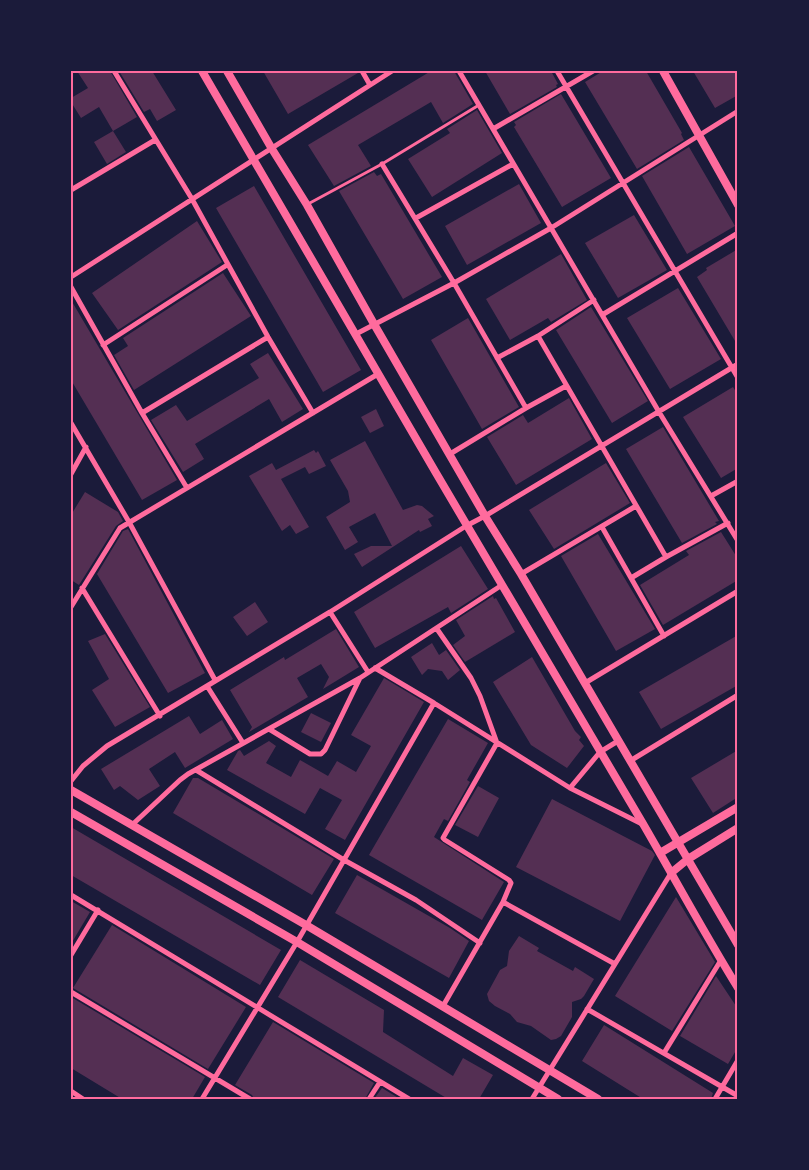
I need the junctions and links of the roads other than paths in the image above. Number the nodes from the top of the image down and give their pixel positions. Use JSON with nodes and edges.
{"nodes":[{"id":1,"x":114,"y":71,"type":"edge"},
{"id":2,"x":202,"y":71,"type":"edge"},
{"id":3,"x":226,"y":71,"type":"edge"},
{"id":4,"x":362,"y":71,"type":"edge"},
{"id":5,"x":392,"y":71,"type":"edge"},
{"id":6,"x":460,"y":71,"type":"edge"},
{"id":7,"x":557,"y":71,"type":"edge"},
{"id":8,"x":593,"y":71,"type":"edge"},
{"id":9,"x":663,"y":71,"type":"edge"},
{"id":10,"x":370,"y":85,"type":"junction"},
{"id":11,"x":566,"y":87,"type":"junction"},
{"id":12,"x":479,"y":105,"type":"junction"},
{"id":13,"x":738,"y":111,"type":"edge"},
{"id":14,"x":493,"y":129,"type":"junction"},
{"id":15,"x":699,"y":136,"type":"junction"},
{"id":16,"x":155,"y":140,"type":"junction"},
{"id":17,"x":272,"y":149,"type":"junction"},
{"id":18,"x":253,"y":159,"type":"junction"},
{"id":19,"x":382,"y":164,"type":"junction"},
{"id":20,"x":513,"y":164,"type":"junction"},
{"id":21,"x":623,"y":184,"type":"junction"},
{"id":22,"x":71,"y":190,"type":"edge"},
{"id":23,"x":192,"y":199,"type":"junction"},
{"id":24,"x":308,"y":205,"type":"junction"},
{"id":25,"x":738,"y":205,"type":"edge"},
{"id":26,"x":416,"y":218,"type":"junction"},
{"id":27,"x":551,"y":228,"type":"junction"},
{"id":28,"x":738,"y":233,"type":"edge"},
{"id":29,"x":227,"y":265,"type":"junction"},
{"id":30,"x":675,"y":271,"type":"junction"},
{"id":31,"x":71,"y":276,"type":"edge"},
{"id":32,"x":454,"y":283,"type":"junction"},
{"id":33,"x":71,"y":287,"type":"edge"},
{"id":34,"x":594,"y":300,"type":"junction"},
{"id":35,"x":602,"y":315,"type":"junction"},
{"id":36,"x":374,"y":324,"type":"junction"},
{"id":37,"x":356,"y":334,"type":"junction"},
{"id":38,"x":538,"y":336,"type":"junction"},
{"id":39,"x":268,"y":337,"type":"junction"},
{"id":40,"x":103,"y":345,"type":"junction"},
{"id":41,"x":497,"y":358,"type":"junction"},
{"id":42,"x":738,"y":364,"type":"edge"},
{"id":43,"x":732,"y":368,"type":"junction"},
{"id":44,"x":378,"y":374,"type":"junction"},
{"id":45,"x":738,"y":378,"type":"edge"},
{"id":46,"x":566,"y":386,"type":"junction"},
{"id":47,"x":526,"y":408,"type":"junction"},
{"id":48,"x":659,"y":412,"type":"junction"},
{"id":49,"x":142,"y":413,"type":"junction"},
{"id":50,"x":313,"y":413,"type":"junction"},
{"id":51,"x":71,"y":422,"type":"edge"},
{"id":52,"x":601,"y":445,"type":"junction"},
{"id":53,"x":86,"y":447,"type":"junction"},
{"id":54,"x":450,"y":454,"type":"junction"},
{"id":55,"x":71,"y":474,"type":"edge"},
{"id":56,"x":738,"y":481,"type":"edge"},
{"id":57,"x":187,"y":488,"type":"junction"},
{"id":58,"x":711,"y":496,"type":"junction"},
{"id":59,"x":636,"y":506,"type":"junction"},
{"id":60,"x":485,"y":516,"type":"junction"},
{"id":61,"x":129,"y":522,"type":"junction"},
{"id":62,"x":728,"y":523,"type":"junction"},
{"id":63,"x":466,"y":526,"type":"junction"},
{"id":64,"x":602,"y":527,"type":"junction"},
{"id":65,"x":738,"y":541,"type":"edge"},
{"id":66,"x":666,"y":557,"type":"junction"},
{"id":67,"x":521,"y":574,"type":"junction"},
{"id":68,"x":631,"y":578,"type":"junction"},
{"id":69,"x":502,"y":585,"type":"junction"},
{"id":70,"x":82,"y":588,"type":"junction"},
{"id":71,"x":738,"y":591,"type":"edge"},
{"id":72,"x":72,"y":605,"type":"edge"},
{"id":73,"x":330,"y":612,"type":"junction"},
{"id":74,"x":437,"y":628,"type":"junction"},
{"id":75,"x":664,"y":636,"type":"junction"},
{"id":76,"x":375,"y":668,"type":"junction"},
{"id":77,"x":368,"y":672,"type":"junction"},
{"id":78,"x":360,"y":678,"type":"junction"},
{"id":79,"x":215,"y":680,"type":"junction"},
{"id":80,"x":585,"y":683,"type":"junction"},
{"id":81,"x":207,"y":686,"type":"junction"},
{"id":82,"x":738,"y":695,"type":"edge"},
{"id":83,"x":434,"y":703,"type":"junction"},
{"id":84,"x":160,"y":716,"type":"junction"},
{"id":85,"x":269,"y":729,"type":"junction"},
{"id":86,"x":618,"y":741,"type":"junction"},
{"id":87,"x":497,"y":743,"type":"junction"},
{"id":88,"x":243,"y":744,"type":"junction"},
{"id":89,"x":600,"y":752,"type":"junction"},
{"id":90,"x":630,"y":761,"type":"junction"},
{"id":91,"x":196,"y":770,"type":"junction"},
{"id":92,"x":71,"y":780,"type":"edge"},
{"id":93,"x":570,"y":788,"type":"junction"},
{"id":94,"x":71,"y":790,"type":"edge"},
{"id":95,"x":738,"y":807,"type":"edge"},
{"id":96,"x":71,"y":812,"type":"edge"},
{"id":97,"x":133,"y":824,"type":"junction"},
{"id":98,"x":644,"y":825,"type":"junction"},
{"id":99,"x":738,"y":828,"type":"edge"},
{"id":100,"x":679,"y":843,"type":"junction"},
{"id":101,"x":660,"y":854,"type":"junction"},
{"id":102,"x":688,"y":859,"type":"junction"},
{"id":103,"x":344,"y":860,"type":"junction"},
{"id":104,"x":671,"y":873,"type":"junction"},
{"id":105,"x":71,"y":895,"type":"edge"},
{"id":106,"x":503,"y":902,"type":"junction"},
{"id":107,"x":98,"y":910,"type":"junction"},
{"id":108,"x":306,"y":925,"type":"junction"},
{"id":109,"x":735,"y":933,"type":"edge"},
{"id":110,"x":297,"y":942,"type":"junction"},
{"id":111,"x":480,"y":943,"type":"junction"},
{"id":112,"x":738,"y":945,"type":"edge"},
{"id":113,"x":71,"y":955,"type":"edge"},
{"id":114,"x":721,"y":960,"type":"junction"},
{"id":115,"x":615,"y":964,"type":"junction"},
{"id":116,"x":738,"y":988,"type":"edge"},
{"id":117,"x":71,"y":992,"type":"edge"},
{"id":118,"x":443,"y":1006,"type":"junction"},
{"id":119,"x":257,"y":1007,"type":"junction"},
{"id":120,"x":588,"y":1009,"type":"junction"},
{"id":121,"x":664,"y":1053,"type":"junction"},
{"id":122,"x":738,"y":1060,"type":"edge"},
{"id":123,"x":549,"y":1070,"type":"junction"},
{"id":124,"x":215,"y":1078,"type":"junction"},
{"id":125,"x":380,"y":1082,"type":"junction"},
{"id":126,"x":722,"y":1087,"type":"junction"},
{"id":127,"x":539,"y":1088,"type":"junction"},
{"id":128,"x":71,"y":1091,"type":"edge"},
{"id":129,"x":738,"y":1096,"type":"edge"},
{"id":130,"x":83,"y":1099,"type":"edge"},
{"id":131,"x":202,"y":1099,"type":"edge"},
{"id":132,"x":250,"y":1099,"type":"edge"},
{"id":133,"x":369,"y":1099,"type":"edge"},
{"id":134,"x":409,"y":1099,"type":"edge"},
{"id":135,"x":532,"y":1099,"type":"edge"},
{"id":136,"x":558,"y":1099,"type":"edge"},
{"id":137,"x":598,"y":1099,"type":"edge"},
{"id":138,"x":715,"y":1099,"type":"edge"}],
"edges":[{"from":1,"to":16,"type":"street"},
{"from":2,"to":18,"type":"street"},
{"from":3,"to":17,"type":"street"},
{"from":4,"to":10,"type":"street"},
{"from":5,"to":10,"type":"street"},
{"from":6,"to":12,"type":"street"},
{"from":7,"to":11,"type":"street"},
{"from":8,"to":11,"type":"street"},
{"from":9,"to":15,"type":"street"},
{"from":10,"to":17,"type":"street"},
{"from":11,"to":14,"type":"street"},
{"from":11,"to":21,"type":"street"},
{"from":12,"to":14,"type":"street"},
{"from":12,"to":19,"type":"lane"},
{"from":13,"to":15,"type":"street"},
{"from":14,"to":20,"type":"street"},
{"from":15,"to":21,"type":"street"},
{"from":15,"to":25,"type":"street"},
{"from":16,"to":22,"type":"street"},
{"from":16,"to":23,"type":"street"},
{"from":17,"to":18,"type":"street"},
{"from":17,"to":24,"type":"street"},
{"from":18,"to":23,"type":"street"},
{"from":18,"to":37,"type":"street"},
{"from":19,"to":24,"type":"lane"},
{"from":19,"to":26,"type":"street"},
{"from":20,"to":26,"type":"street"},
{"from":20,"to":27,"type":"street"},
{"from":21,"to":27,"type":"street"},
{"from":21,"to":30,"type":"street"},
{"from":23,"to":29,"type":"street"},
{"from":23,"to":31,"type":"street"},
{"from":24,"to":36,"type":"street"},
{"from":26,"to":32,"type":"street"},
{"from":27,"to":32,"type":"street"},
{"from":27,"to":34,"type":"street"},
{"from":28,"to":30,"type":"street"},
{"from":29,"to":39,"type":"street"},
{"from":29,"to":40,"type":"street"},
{"from":30,"to":35,"type":"street"},
{"from":30,"to":43,"type":"street"},
{"from":32,"to":36,"type":"street"},
{"from":32,"to":41,"type":"street"},
{"from":33,"to":40,"type":"street"},
{"from":34,"to":35,"type":"street"},
{"from":34,"to":38,"type":"street"},
{"from":35,"to":48,"type":"street"},
{"from":36,"to":37,"type":"street"},
{"from":36,"to":54,"type":"street"},
{"from":37,"to":44,"type":"street"},
{"from":38,"to":41,"type":"street"},
{"from":38,"to":46,"type":"street"},
{"from":39,"to":49,"type":"street"},
{"from":39,"to":50,"type":"street"},
{"from":40,"to":49,"type":"street"},
{"from":41,"to":47,"type":"street"},
{"from":42,"to":43,"type":"street"},
{"from":43,"to":45,"type":"street"},
{"from":43,"to":48,"type":"street"},
{"from":44,"to":50,"type":"street"},
{"from":44,"to":63,"type":"street"},
{"from":46,"to":47,"type":"street"},
{"from":46,"to":52,"type":"street"},
{"from":47,"to":54,"type":"street"},
{"from":48,"to":52,"type":"street"},
{"from":48,"to":58,"type":"street"},
{"from":49,"to":57,"type":"street"},
{"from":50,"to":57,"type":"street"},
{"from":51,"to":53,"type":"street"},
{"from":52,"to":59,"type":"street"},
{"from":52,"to":60,"type":"street"},
{"from":53,"to":55,"type":"street"},
{"from":53,"to":61,"type":"street"},
{"from":54,"to":60,"type":"street"},
{"from":56,"to":58,"type":"street"},
{"from":57,"to":61,"type":"street"},
{"from":58,"to":62,"type":"street"},
{"from":59,"to":64,"type":"street"},
{"from":59,"to":66,"type":"street"},
{"from":60,"to":63,"type":"street"},
{"from":60,"to":67,"type":"street"},
{"from":61,"to":70,"type":"street"},
{"from":61,"to":79,"type":"street"},
{"from":62,"to":65,"type":"street"},
{"from":62,"to":66,"type":"street"},
{"from":63,"to":69,"type":"street"},
{"from":63,"to":73,"type":"street"},
{"from":64,"to":67,"type":"street"},
{"from":64,"to":68,"type":"street"},
{"from":66,"to":68,"type":"street"},
{"from":67,"to":80,"type":"street"},
{"from":68,"to":75,"type":"street"},
{"from":69,"to":74,"type":"street"},
{"from":69,"to":89,"type":"street"},
{"from":70,"to":72,"type":"street"},
{"from":70,"to":84,"type":"street"},
{"from":71,"to":75,"type":"street"},
{"from":73,"to":77,"type":"street"},
{"from":73,"to":79,"type":"street"},
{"from":74,"to":76,"type":"street"},
{"from":74,"to":87,"type":"street"},
{"from":75,"to":80,"type":"street"},
{"from":76,"to":77,"type":"street"},
{"from":76,"to":83,"type":"street"},
{"from":77,"to":78,"type":"street"},
{"from":78,"to":85,"type":"street"},
{"from":78,"to":85,"type":"street"},
{"from":79,"to":81,"type":"street"},
{"from":80,"to":86,"type":"street"},
{"from":81,"to":84,"type":"street"},
{"from":81,"to":88,"type":"street"},
{"from":82,"to":90,"type":"street"},
{"from":83,"to":87,"type":"street"},
{"from":83,"to":103,"type":"street"},
{"from":84,"to":92,"type":"street"},
{"from":85,"to":88,"type":"street"},
{"from":86,"to":89,"type":"street"},
{"from":86,"to":90,"type":"street"},
{"from":87,"to":93,"type":"street"},
{"from":87,"to":106,"type":"street"},
{"from":88,"to":91,"type":"street"},
{"from":89,"to":93,"type":"street"},
{"from":89,"to":98,"type":"street"},
{"from":90,"to":100,"type":"street"},
{"from":91,"to":97,"type":"street"},
{"from":91,"to":103,"type":"street"},
{"from":93,"to":98,"type":"street"},
{"from":94,"to":97,"type":"street"},
{"from":95,"to":100,"type":"street"},
{"from":96,"to":110,"type":"street"},
{"from":97,"to":108,"type":"street"},
{"from":98,"to":101,"type":"street"},
{"from":99,"to":102,"type":"street"},
{"from":100,"to":101,"type":"street"},
{"from":100,"to":102,"type":"street"},
{"from":101,"to":104,"type":"street"},
{"from":102,"to":104,"type":"street"},
{"from":102,"to":109,"type":"street"},
{"from":103,"to":108,"type":"street"},
{"from":103,"to":111,"type":"street"},
{"from":104,"to":114,"type":"street"},
{"from":104,"to":115,"type":"street"},
{"from":105,"to":107,"type":"street"},
{"from":106,"to":111,"type":"street"},
{"from":106,"to":115,"type":"street"},
{"from":107,"to":113,"type":"street"},
{"from":107,"to":119,"type":"street"},
{"from":108,"to":110,"type":"street"},
{"from":108,"to":118,"type":"street"},
{"from":109,"to":112,"type":"street"},
{"from":110,"to":119,"type":"street"},
{"from":110,"to":127,"type":"street"},
{"from":111,"to":118,"type":"street"},
{"from":114,"to":116,"type":"street"},
{"from":114,"to":121,"type":"street"},
{"from":115,"to":120,"type":"street"},
{"from":117,"to":124,"type":"street"},
{"from":118,"to":123,"type":"street"},
{"from":119,"to":124,"type":"street"},
{"from":119,"to":125,"type":"street"},
{"from":120,"to":121,"type":"street"},
{"from":120,"to":123,"type":"street"},
{"from":121,"to":126,"type":"street"},
{"from":122,"to":126,"type":"street"},
{"from":123,"to":127,"type":"street"},
{"from":123,"to":137,"type":"street"},
{"from":124,"to":131,"type":"street"},
{"from":124,"to":132,"type":"street"},
{"from":125,"to":133,"type":"street"},
{"from":125,"to":134,"type":"street"},
{"from":126,"to":129,"type":"street"},
{"from":126,"to":138,"type":"street"},
{"from":127,"to":135,"type":"street"},
{"from":127,"to":136,"type":"street"},
{"from":128,"to":130,"type":"street"}]}
